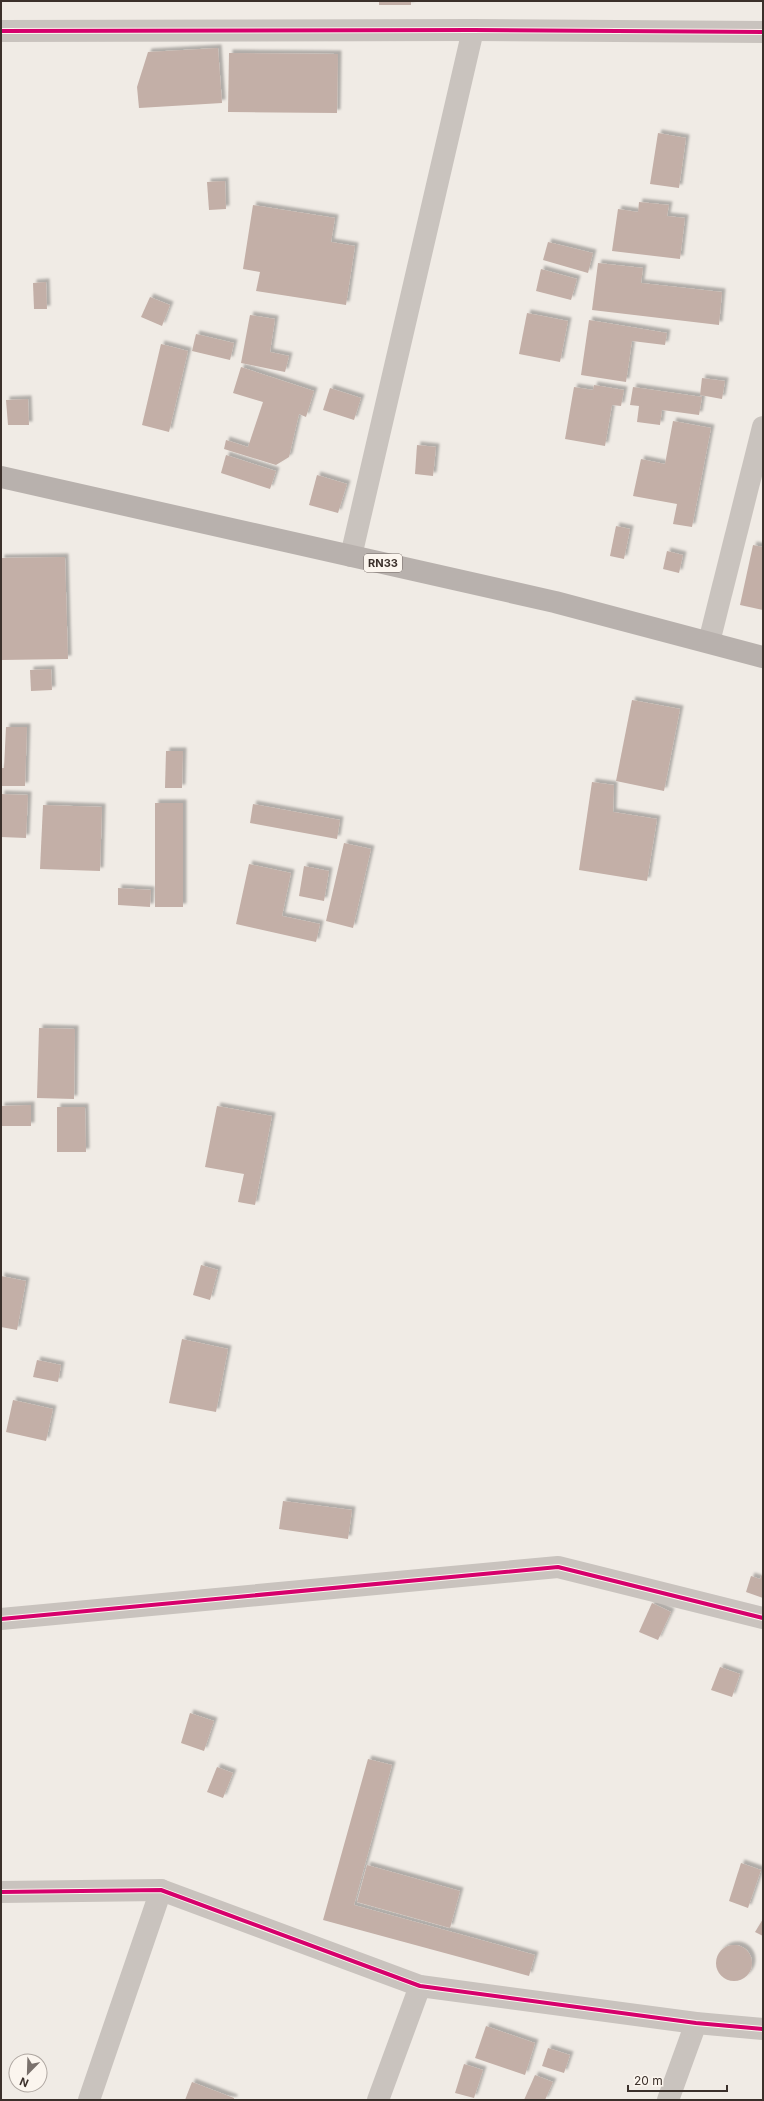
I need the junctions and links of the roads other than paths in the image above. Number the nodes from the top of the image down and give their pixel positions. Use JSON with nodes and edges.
{"nodes":[{"id":1,"x":473,"y":30,"type":"junction"},
{"id":2,"x":1,"y":31,"type":"edge"},
{"id":3,"x":763,"y":32,"type":"edge"},
{"id":4,"x":763,"y":427,"type":"edge"},
{"id":5,"x":1,"y":478,"type":"edge"},
{"id":6,"x":351,"y":556,"type":"junction"},
{"id":7,"x":710,"y":642,"type":"junction"},
{"id":8,"x":763,"y":657,"type":"edge"},
{"id":9,"x":763,"y":1618,"type":"edge"},
{"id":10,"x":1,"y":1619,"type":"edge"},
{"id":11,"x":161,"y":1890,"type":"junction"},
{"id":12,"x":1,"y":1892,"type":"edge"},
{"id":13,"x":420,"y":1986,"type":"junction"},
{"id":14,"x":696,"y":2023,"type":"junction"},
{"id":15,"x":763,"y":2029,"type":"edge"},
{"id":16,"x":89,"y":2100,"type":"edge"},
{"id":17,"x":378,"y":2100,"type":"edge"},
{"id":18,"x":668,"y":2100,"type":"edge"}],
"edges":[{"from":1,"to":2,"type":"street"},
{"from":1,"to":3,"type":"street"},
{"from":1,"to":6,"type":"street"},
{"from":4,"to":7,"type":"street"},
{"from":5,"to":6,"type":"main road","number":"RN33"},
{"from":6,"to":7,"type":"main road","number":"RN33"},
{"from":7,"to":8,"type":"main road","number":"RN33"},
{"from":9,"to":10,"type":"street"},
{"from":11,"to":12,"type":"street"},
{"from":11,"to":13,"type":"street"},
{"from":11,"to":16,"type":"street"},
{"from":13,"to":14,"type":"street"},
{"from":13,"to":17,"type":"street"},
{"from":14,"to":15,"type":"street"},
{"from":14,"to":18,"type":"street"}]}
